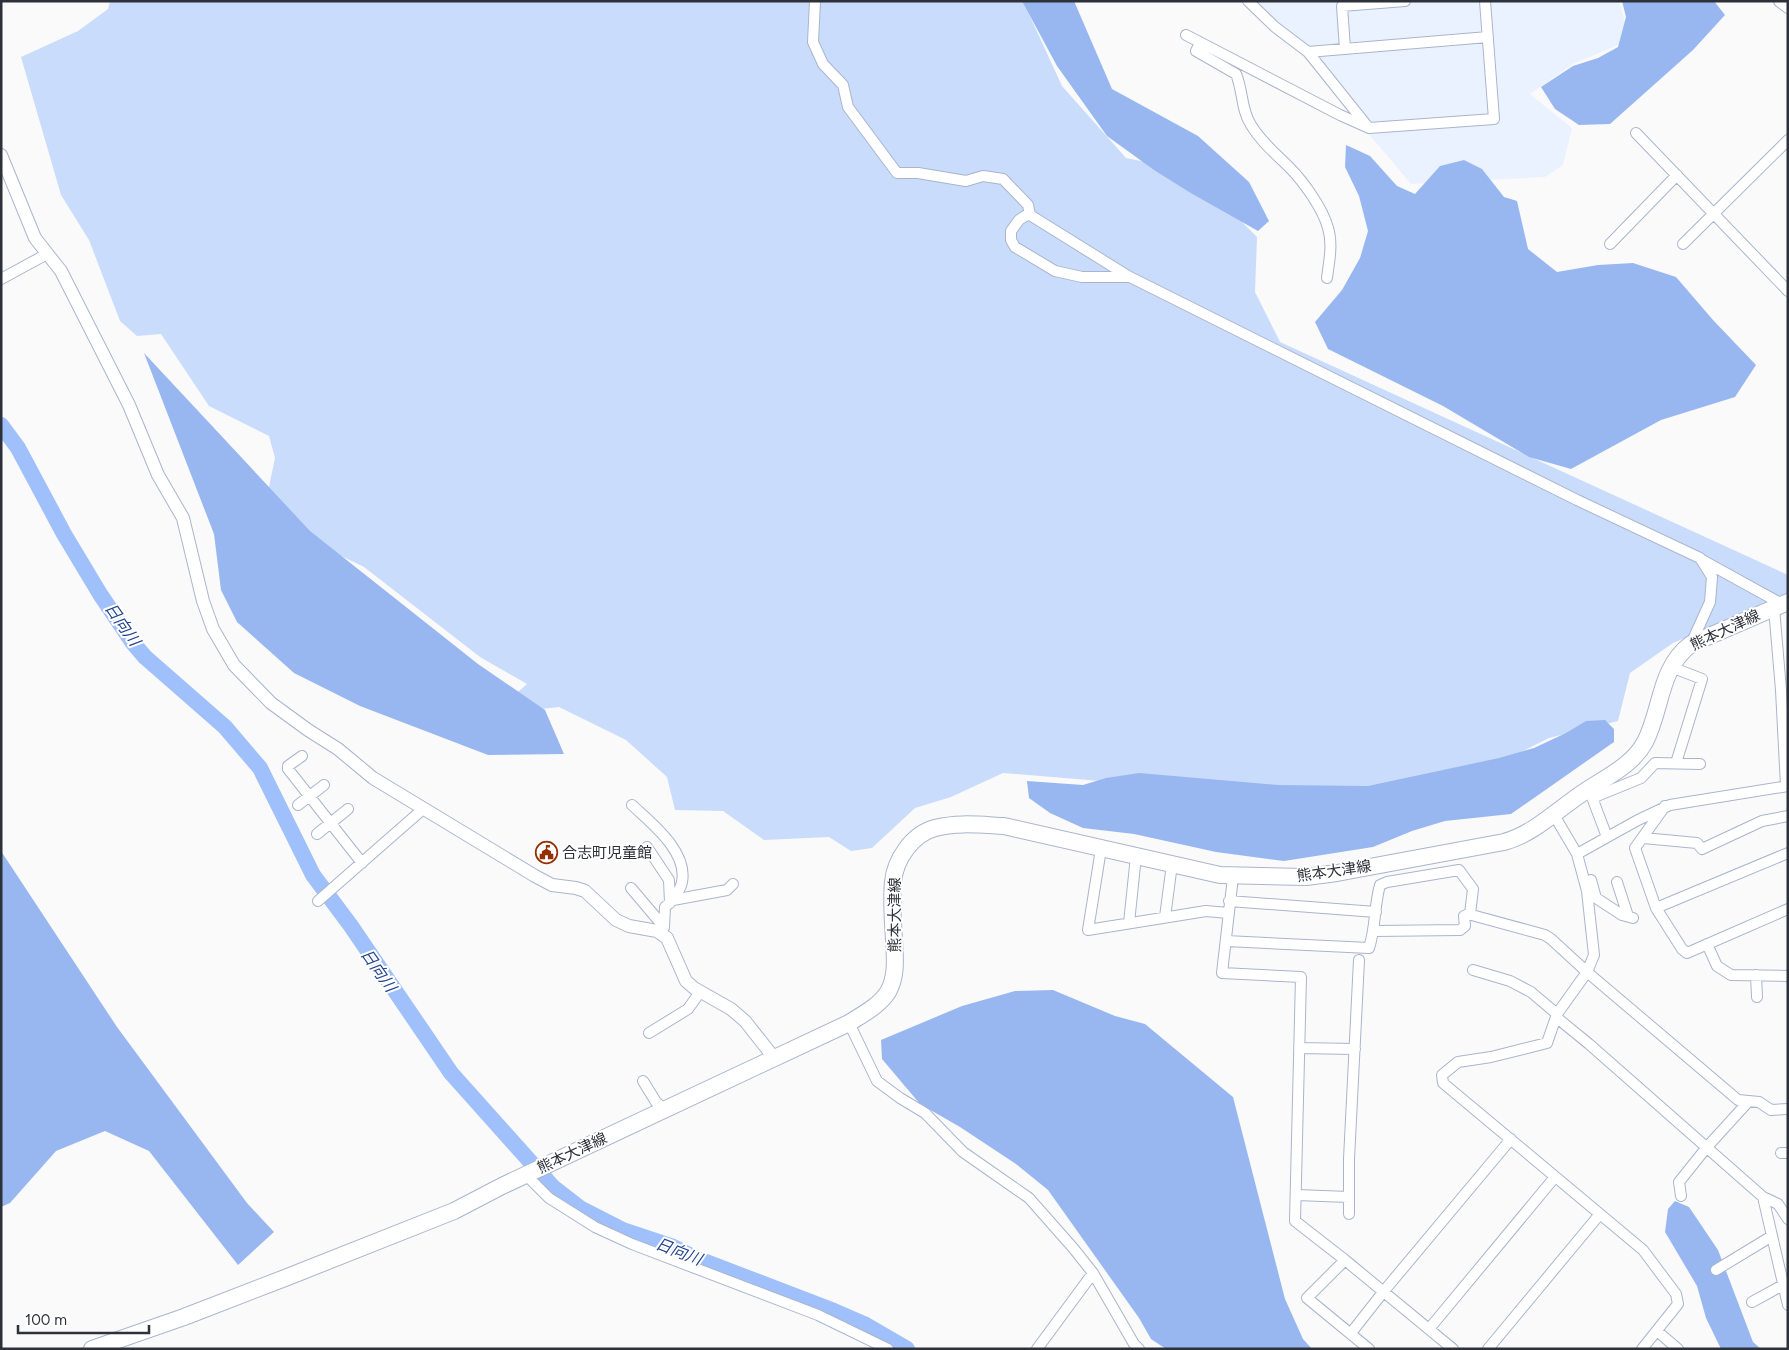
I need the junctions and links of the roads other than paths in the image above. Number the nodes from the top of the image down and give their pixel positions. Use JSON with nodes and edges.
{"nodes":[{"id":1,"x":814,"y":1,"type":"edge"},
{"id":2,"x":1248,"y":1,"type":"edge"},
{"id":3,"x":1405,"y":1,"type":"edge"},
{"id":4,"x":1485,"y":1,"type":"edge"},
{"id":5,"x":1780,"y":1,"type":"edge"},
{"id":6,"x":1788,"y":8,"type":"edge"},
{"id":7,"x":1186,"y":36,"type":"dead end"},
{"id":8,"x":1488,"y":37,"type":"junction"},
{"id":9,"x":1200,"y":43,"type":"junction"},
{"id":10,"x":1345,"y":49,"type":"junction"},
{"id":11,"x":1308,"y":52,"type":"junction"},
{"id":12,"x":1369,"y":128,"type":"junction"},
{"id":13,"x":1636,"y":133,"type":"dead end"},
{"id":14,"x":1788,"y":140,"type":"edge"},
{"id":15,"x":1,"y":155,"type":"edge"},
{"id":16,"x":1677,"y":175,"type":"junction"},
{"id":17,"x":1714,"y":214,"type":"junction"},
{"id":18,"x":1030,"y":215,"type":"junction"},
{"id":19,"x":1610,"y":244,"type":"dead end"},
{"id":20,"x":1683,"y":244,"type":"dead end"},
{"id":21,"x":47,"y":254,"type":"junction"},
{"id":22,"x":1130,"y":277,"type":"junction"},
{"id":23,"x":1327,"y":278,"type":"dead end"},
{"id":24,"x":1,"y":279,"type":"edge"},
{"id":25,"x":1788,"y":291,"type":"edge"},
{"id":26,"x":1700,"y":558,"type":"junction"},
{"id":27,"x":1781,"y":605,"type":"edge"},
{"id":28,"x":1691,"y":644,"type":"junction"},
{"id":29,"x":1670,"y":667,"type":"junction"},
{"id":30,"x":302,"y":756,"type":"dead end"},
{"id":31,"x":1676,"y":764,"type":"junction"},
{"id":32,"x":1700,"y":764,"type":"dead end"},
{"id":33,"x":324,"y":785,"type":"dead end"},
{"id":34,"x":1787,"y":786,"type":"edge"},
{"id":35,"x":1590,"y":793,"type":"junction"},
{"id":36,"x":310,"y":795,"type":"junction"},
{"id":37,"x":298,"y":805,"type":"dead end"},
{"id":38,"x":632,"y":805,"type":"dead end"},
{"id":39,"x":1665,"y":806,"type":"junction"},
{"id":40,"x":348,"y":809,"type":"dead end"},
{"id":41,"x":423,"y":809,"type":"junction"},
{"id":42,"x":1554,"y":814,"type":"junction"},
{"id":43,"x":1788,"y":816,"type":"edge"},
{"id":44,"x":332,"y":822,"type":"junction"},
{"id":45,"x":317,"y":834,"type":"dead end"},
{"id":46,"x":1607,"y":838,"type":"junction"},
{"id":47,"x":1643,"y":838,"type":"junction"},
{"id":48,"x":647,"y":847,"type":"dead end"},
{"id":49,"x":1102,"y":848,"type":"junction"},
{"id":50,"x":1788,"y":853,"type":"edge"},
{"id":51,"x":1577,"y":854,"type":"junction"},
{"id":52,"x":1136,"y":856,"type":"junction"},
{"id":53,"x":362,"y":863,"type":"junction"},
{"id":54,"x":1172,"y":864,"type":"junction"},
{"id":55,"x":1580,"y":866,"type":"junction"},
{"id":56,"x":1233,"y":876,"type":"junction"},
{"id":57,"x":1617,"y":882,"type":"dead end"},
{"id":58,"x":733,"y":884,"type":"dead end"},
{"id":59,"x":631,"y":888,"type":"dead end"},
{"id":60,"x":318,"y":901,"type":"dead end"},
{"id":61,"x":1229,"y":901,"type":"junction"},
{"id":62,"x":671,"y":902,"type":"junction"},
{"id":63,"x":1656,"y":908,"type":"junction"},
{"id":64,"x":1788,"y":909,"type":"edge"},
{"id":65,"x":1376,"y":912,"type":"junction"},
{"id":66,"x":1228,"y":913,"type":"junction"},
{"id":67,"x":1470,"y":914,"type":"junction"},
{"id":68,"x":1165,"y":918,"type":"junction"},
{"id":69,"x":1129,"y":923,"type":"junction"},
{"id":70,"x":663,"y":931,"type":"junction"},
{"id":71,"x":1374,"y":931,"type":"junction"},
{"id":72,"x":1226,"y":941,"type":"junction"},
{"id":73,"x":1707,"y":944,"type":"junction"},
{"id":74,"x":1359,"y":960,"type":"dead end"},
{"id":75,"x":1473,"y":970,"type":"dead end"},
{"id":76,"x":1587,"y":972,"type":"junction"},
{"id":77,"x":1756,"y":975,"type":"junction"},
{"id":78,"x":1788,"y":976,"type":"edge"},
{"id":79,"x":700,"y":992,"type":"junction"},
{"id":80,"x":1757,"y":997,"type":"dead end"},
{"id":81,"x":1557,"y":1016,"type":"junction"},
{"id":82,"x":849,"y":1023,"type":"junction"},
{"id":83,"x":649,"y":1033,"type":"dead end"},
{"id":84,"x":1299,"y":1048,"type":"junction"},
{"id":85,"x":1354,"y":1049,"type":"junction"},
{"id":86,"x":775,"y":1059,"type":"junction"},
{"id":87,"x":643,"y":1081,"type":"dead end"},
{"id":88,"x":1748,"y":1102,"type":"junction"},
{"id":89,"x":1788,"y":1108,"type":"edge"},
{"id":90,"x":665,"y":1110,"type":"junction"},
{"id":91,"x":1511,"y":1139,"type":"junction"},
{"id":92,"x":1707,"y":1147,"type":"junction"},
{"id":93,"x":529,"y":1174,"type":"junction"},
{"id":94,"x":1555,"y":1177,"type":"junction"},
{"id":95,"x":1296,"y":1195,"type":"junction"},
{"id":96,"x":1681,"y":1196,"type":"dead end"},
{"id":97,"x":1349,"y":1197,"type":"junction"},
{"id":98,"x":1763,"y":1197,"type":"junction"},
{"id":99,"x":1349,"y":1214,"type":"dead end"},
{"id":100,"x":1600,"y":1214,"type":"junction"},
{"id":101,"x":1788,"y":1219,"type":"edge"},
{"id":102,"x":1772,"y":1236,"type":"junction"},
{"id":103,"x":1345,"y":1260,"type":"junction"},
{"id":104,"x":1716,"y":1270,"type":"dead end"},
{"id":105,"x":1093,"y":1273,"type":"junction"},
{"id":106,"x":1783,"y":1285,"type":"junction"},
{"id":107,"x":1384,"y":1291,"type":"junction"},
{"id":108,"x":1752,"y":1302,"type":"dead end"},
{"id":109,"x":1788,"y":1305,"type":"edge"},
{"id":110,"x":1429,"y":1328,"type":"junction"},
{"id":111,"x":1656,"y":1331,"type":"junction"},
{"id":112,"x":1351,"y":1334,"type":"junction"},
{"id":113,"x":92,"y":1349,"type":"edge"},
{"id":114,"x":888,"y":1349,"type":"edge"},
{"id":115,"x":1037,"y":1349,"type":"edge"},
{"id":116,"x":1139,"y":1349,"type":"edge"},
{"id":117,"x":1369,"y":1349,"type":"edge"},
{"id":118,"x":1453,"y":1349,"type":"edge"},
{"id":119,"x":1488,"y":1349,"type":"edge"},
{"id":120,"x":1642,"y":1349,"type":"edge"},
{"id":121,"x":1678,"y":1349,"type":"edge"}],
"edges":[{"from":1,"to":18,"type":"street"},
{"from":2,"to":11,"type":"street"},
{"from":3,"to":10,"type":"street"},
{"from":4,"to":8,"type":"street"},
{"from":5,"to":6,"type":"street"},
{"from":7,"to":9,"type":"street"},
{"from":8,"to":10,"type":"street"},
{"from":8,"to":12,"type":"street"},
{"from":9,"to":12,"type":"street"},
{"from":9,"to":23,"type":"street"},
{"from":10,"to":11,"type":"street"},
{"from":11,"to":12,"type":"street"},
{"from":13,"to":16,"type":"street"},
{"from":14,"to":17,"type":"street"},
{"from":15,"to":21,"type":"street"},
{"from":16,"to":17,"type":"street"},
{"from":16,"to":19,"type":"street"},
{"from":17,"to":20,"type":"street"},
{"from":17,"to":25,"type":"street"},
{"from":18,"to":22,"type":"street"},
{"from":18,"to":22,"type":"street"},
{"from":21,"to":24,"type":"street"},
{"from":21,"to":41,"type":"street"},
{"from":22,"to":26,"type":"street"},
{"from":26,"to":27,"type":"street"},
{"from":26,"to":28,"type":"street"},
{"from":27,"to":28,"type":"main road","name":"熊本大津線"},
{"from":27,"to":34,"type":"street"},
{"from":28,"to":29,"type":"main road","name":"熊本大津線"},
{"from":29,"to":31,"type":"street"},
{"from":29,"to":35,"type":"main road","name":"熊本大津線"},
{"from":30,"to":36,"type":"street"},
{"from":31,"to":32,"type":"street"},
{"from":31,"to":35,"type":"street"},
{"from":33,"to":36,"type":"street"},
{"from":34,"to":39,"type":"street"},
{"from":35,"to":42,"type":"main road","name":"熊本大津線"},
{"from":35,"to":46,"type":"street"},
{"from":36,"to":37,"type":"street"},
{"from":36,"to":44,"type":"street"},
{"from":38,"to":62,"type":"street"},
{"from":39,"to":46,"type":"street"},
{"from":39,"to":47,"type":"street"},
{"from":40,"to":44,"type":"street"},
{"from":41,"to":53,"type":"street"},
{"from":41,"to":70,"type":"street"},
{"from":42,"to":51,"type":"street"},
{"from":42,"to":56,"type":"main road","name":"熊本大津線"},
{"from":43,"to":47,"type":"street"},
{"from":44,"to":45,"type":"street"},
{"from":44,"to":53,"type":"street"},
{"from":46,"to":51,"type":"street"},
{"from":47,"to":63,"type":"street"},
{"from":48,"to":62,"type":"street"},
{"from":49,"to":52,"type":"main road","name":"熊本大津線"},
{"from":49,"to":69,"type":"street"},
{"from":49,"to":82,"type":"main road","name":"熊本大津線"},
{"from":50,"to":63,"type":"street"},
{"from":51,"to":55,"type":"street"},
{"from":52,"to":54,"type":"main road","name":"熊本大津線"},
{"from":52,"to":69,"type":"street"},
{"from":53,"to":60,"type":"street"},
{"from":54,"to":56,"type":"main road","name":"熊本大津線"},
{"from":54,"to":68,"type":"street"},
{"from":55,"to":57,"type":"street"},
{"from":55,"to":76,"type":"street"},
{"from":56,"to":61,"type":"street"},
{"from":58,"to":62,"type":"street"},
{"from":59,"to":70,"type":"street"},
{"from":61,"to":65,"type":"street"},
{"from":61,"to":66,"type":"street"},
{"from":62,"to":70,"type":"street"},
{"from":63,"to":73,"type":"street"},
{"from":64,"to":73,"type":"street"},
{"from":65,"to":67,"type":"street"},
{"from":65,"to":71,"type":"street"},
{"from":66,"to":68,"type":"street"},
{"from":66,"to":72,"type":"street"},
{"from":67,"to":71,"type":"street"},
{"from":67,"to":76,"type":"street"},
{"from":68,"to":69,"type":"street"},
{"from":70,"to":79,"type":"street"},
{"from":71,"to":72,"type":"street"},
{"from":72,"to":84,"type":"street"},
{"from":73,"to":77,"type":"street"},
{"from":74,"to":85,"type":"street"},
{"from":75,"to":81,"type":"street"},
{"from":76,"to":81,"type":"street"},
{"from":76,"to":88,"type":"street"},
{"from":77,"to":78,"type":"street"},
{"from":77,"to":80,"type":"street"},
{"from":79,"to":83,"type":"street"},
{"from":79,"to":86,"type":"street"},
{"from":81,"to":91,"type":"street"},
{"from":81,"to":92,"type":"street"},
{"from":82,"to":86,"type":"main road","name":"熊本大津線"},
{"from":82,"to":105,"type":"street"},
{"from":84,"to":85,"type":"street"},
{"from":84,"to":95,"type":"street"},
{"from":85,"to":97,"type":"street"},
{"from":86,"to":90,"type":"main road","name":"熊本大津線"},
{"from":87,"to":90,"type":"street"},
{"from":88,"to":89,"type":"street"},
{"from":88,"to":92,"type":"street"},
{"from":90,"to":93,"type":"main road","name":"熊本大津線"},
{"from":91,"to":94,"type":"street"},
{"from":91,"to":107,"type":"street"},
{"from":92,"to":96,"type":"street"},
{"from":92,"to":98,"type":"street"},
{"from":93,"to":113,"type":"main road","name":"熊本大津線"},
{"from":93,"to":114,"type":"street"},
{"from":94,"to":100,"type":"street"},
{"from":94,"to":110,"type":"street"},
{"from":95,"to":97,"type":"street"},
{"from":95,"to":103,"type":"street"},
{"from":97,"to":99,"type":"street"},
{"from":98,"to":101,"type":"street"},
{"from":98,"to":102,"type":"street"},
{"from":100,"to":111,"type":"street"},
{"from":100,"to":119,"type":"street"},
{"from":102,"to":104,"type":"street"},
{"from":102,"to":106,"type":"street"},
{"from":103,"to":107,"type":"street"},
{"from":103,"to":112,"type":"street"},
{"from":105,"to":115,"type":"street"},
{"from":105,"to":116,"type":"street"},
{"from":106,"to":108,"type":"street"},
{"from":106,"to":109,"type":"street"},
{"from":107,"to":110,"type":"street"},
{"from":107,"to":112,"type":"street"},
{"from":110,"to":118,"type":"street"},
{"from":111,"to":120,"type":"street"},
{"from":111,"to":121,"type":"street"},
{"from":112,"to":117,"type":"street"}]}
